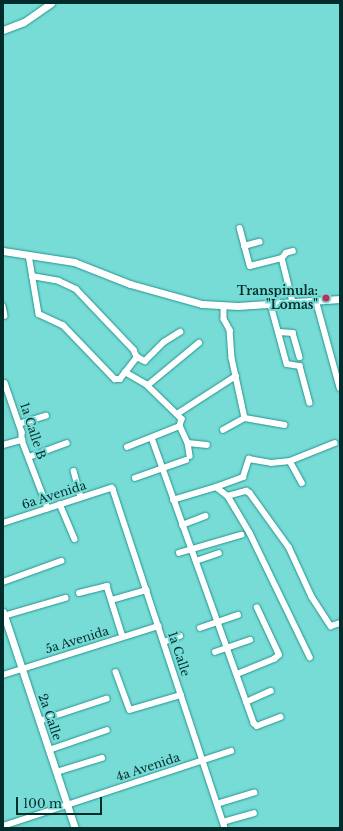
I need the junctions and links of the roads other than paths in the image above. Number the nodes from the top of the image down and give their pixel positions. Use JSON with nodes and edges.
{"nodes":[{"id":1,"x":51,"y":3,"type":"edge"},
{"id":2,"x":3,"y":30,"type":"edge"},
{"id":3,"x":240,"y":228,"type":"dead end"},
{"id":4,"x":259,"y":242,"type":"dead end"},
{"id":5,"x":244,"y":246,"type":"junction"},
{"id":6,"x":293,"y":250,"type":"dead end"},
{"id":7,"x":3,"y":251,"type":"edge"},
{"id":8,"x":28,"y":255,"type":"junction"},
{"id":9,"x":282,"y":258,"type":"junction"},
{"id":10,"x":32,"y":276,"type":"junction"},
{"id":11,"x":340,"y":293,"type":"edge"},
{"id":12,"x":328,"y":298,"type":"junction"},
{"id":13,"x":340,"y":299,"type":"edge"},
{"id":14,"x":316,"y":300,"type":"junction"},
{"id":15,"x":293,"y":302,"type":"junction"},
{"id":16,"x":271,"y":305,"type":"junction"},
{"id":17,"x":3,"y":306,"type":"edge"},
{"id":18,"x":224,"y":306,"type":"junction"},
{"id":19,"x":5,"y":316,"type":"dead end"},
{"id":20,"x":180,"y":332,"type":"dead end"},
{"id":21,"x":278,"y":332,"type":"junction"},
{"id":22,"x":199,"y":343,"type":"dead end"},
{"id":23,"x":137,"y":357,"type":"junction"},
{"id":24,"x":300,"y":357,"type":"dead end"},
{"id":25,"x":125,"y":372,"type":"junction"},
{"id":26,"x":236,"y":376,"type":"junction"},
{"id":27,"x":6,"y":383,"type":"dead end"},
{"id":28,"x":148,"y":385,"type":"junction"},
{"id":29,"x":340,"y":388,"type":"edge"},
{"id":30,"x":310,"y":403,"type":"dead end"},
{"id":31,"x":178,"y":414,"type":"junction"},
{"id":32,"x":46,"y":416,"type":"dead end"},
{"id":33,"x":245,"y":418,"type":"junction"},
{"id":34,"x":19,"y":424,"type":"junction"},
{"id":35,"x":284,"y":424,"type":"dead end"},
{"id":36,"x":180,"y":426,"type":"junction"},
{"id":37,"x":223,"y":430,"type":"dead end"},
{"id":38,"x":152,"y":438,"type":"junction"},
{"id":39,"x":22,"y":440,"type":"junction"},
{"id":40,"x":188,"y":442,"type":"junction"},
{"id":41,"x":67,"y":443,"type":"dead end"},
{"id":42,"x":334,"y":444,"type":"dead end"},
{"id":43,"x":3,"y":445,"type":"edge"},
{"id":44,"x":207,"y":445,"type":"dead end"},
{"id":45,"x":127,"y":447,"type":"dead end"},
{"id":46,"x":29,"y":457,"type":"junction"},
{"id":47,"x":290,"y":461,"type":"junction"},
{"id":48,"x":163,"y":469,"type":"junction"},
{"id":49,"x":74,"y":471,"type":"dead end"},
{"id":50,"x":135,"y":478,"type":"dead end"},
{"id":51,"x":302,"y":483,"type":"dead end"},
{"id":52,"x":216,"y":487,"type":"junction"},
{"id":53,"x":111,"y":488,"type":"joint"},
{"id":54,"x":228,"y":496,"type":"junction"},
{"id":55,"x":81,"y":497,"type":"junction"},
{"id":56,"x":174,"y":500,"type":"junction"},
{"id":57,"x":60,"y":504,"type":"junction"},
{"id":58,"x":48,"y":508,"type":"junction"},
{"id":59,"x":205,"y":516,"type":"dead end"},
{"id":60,"x":3,"y":523,"type":"edge"},
{"id":61,"x":182,"y":525,"type":"junction"},
{"id":62,"x":241,"y":535,"type":"dead end"},
{"id":63,"x":75,"y":539,"type":"dead end"},
{"id":64,"x":192,"y":550,"type":"junction"},
{"id":65,"x":179,"y":553,"type":"dead end"},
{"id":66,"x":219,"y":553,"type":"dead end"},
{"id":67,"x":61,"y":561,"type":"dead end"},
{"id":68,"x":196,"y":561,"type":"junction"},
{"id":69,"x":3,"y":582,"type":"edge"},
{"id":70,"x":147,"y":590,"type":"junction"},
{"id":71,"x":79,"y":593,"type":"dead end"},
{"id":72,"x":65,"y":598,"type":"dead end"},
{"id":73,"x":112,"y":600,"type":"junction"},
{"id":74,"x":257,"y":608,"type":"dead end"},
{"id":75,"x":4,"y":614,"type":"edge"},
{"id":76,"x":238,"y":615,"type":"dead end"},
{"id":77,"x":218,"y":622,"type":"junction"},
{"id":78,"x":340,"y":623,"type":"edge"},
{"id":79,"x":158,"y":626,"type":"junction"},
{"id":80,"x":200,"y":628,"type":"dead end"},
{"id":81,"x":180,"y":636,"type":"dead end"},
{"id":82,"x":123,"y":637,"type":"junction"},
{"id":83,"x":250,"y":640,"type":"dead end"},
{"id":84,"x":164,"y":642,"type":"junction"},
{"id":85,"x":228,"y":648,"type":"junction"},
{"id":86,"x":215,"y":652,"type":"dead end"},
{"id":87,"x":310,"y":657,"type":"dead end"},
{"id":88,"x":22,"y":669,"type":"junction"},
{"id":89,"x":116,"y":672,"type":"dead end"},
{"id":90,"x":3,"y":674,"type":"edge"},
{"id":91,"x":237,"y":674,"type":"junction"},
{"id":92,"x":271,"y":691,"type":"dead end"},
{"id":93,"x":181,"y":695,"type":"junction"},
{"id":94,"x":106,"y":699,"type":"dead end"},
{"id":95,"x":246,"y":702,"type":"junction"},
{"id":96,"x":280,"y":717,"type":"dead end"},
{"id":97,"x":39,"y":721,"type":"junction"},
{"id":98,"x":107,"y":730,"type":"dead end"},
{"id":99,"x":49,"y":750,"type":"junction"},
{"id":100,"x":231,"y":751,"type":"dead end"},
{"id":101,"x":102,"y":758,"type":"dead end"},
{"id":102,"x":203,"y":760,"type":"junction"},
{"id":103,"x":57,"y":772,"type":"junction"},
{"id":104,"x":254,"y":793,"type":"dead end"},
{"id":105,"x":68,"y":804,"type":"junction"},
{"id":106,"x":217,"y":804,"type":"junction"},
{"id":107,"x":254,"y":813,"type":"dead end"},
{"id":108,"x":224,"y":825,"type":"edge"},
{"id":109,"x":3,"y":826,"type":"edge"},
{"id":110,"x":75,"y":828,"type":"edge"}],
"edges":[{"from":1,"to":2,"type":"street"},
{"from":3,"to":5,"type":"street"},
{"from":4,"to":5,"type":"street"},
{"from":5,"to":9,"type":"street"},
{"from":6,"to":9,"type":"street"},
{"from":7,"to":8,"type":"street"},
{"from":8,"to":10,"type":"street"},
{"from":8,"to":18,"type":"street"},
{"from":9,"to":15,"type":"street"},
{"from":10,"to":23,"type":"street"},
{"from":10,"to":25,"type":"street"},
{"from":11,"to":12,"type":"street"},
{"from":12,"to":13,"type":"street"},
{"from":12,"to":14,"type":"street"},
{"from":14,"to":15,"type":"street"},
{"from":14,"to":29,"type":"street"},
{"from":15,"to":16,"type":"street"},
{"from":16,"to":18,"type":"street"},
{"from":16,"to":21,"type":"street"},
{"from":17,"to":19,"type":"street"},
{"from":18,"to":26,"type":"street"},
{"from":20,"to":23,"type":"street"},
{"from":21,"to":24,"type":"street"},
{"from":21,"to":30,"type":"street"},
{"from":22,"to":28,"type":"street"},
{"from":23,"to":25,"type":"street"},
{"from":25,"to":28,"type":"street"},
{"from":26,"to":31,"type":"street"},
{"from":26,"to":33,"type":"street"},
{"from":27,"to":34,"type":"street","name":"1a Calle B"},
{"from":28,"to":31,"type":"street"},
{"from":31,"to":36,"type":"street"},
{"from":32,"to":34,"type":"street"},
{"from":33,"to":35,"type":"street"},
{"from":33,"to":37,"type":"street"},
{"from":34,"to":39,"type":"street","name":"1a Calle B"},
{"from":36,"to":38,"type":"street"},
{"from":36,"to":40,"type":"street"},
{"from":38,"to":45,"type":"street"},
{"from":38,"to":48,"type":"street"},
{"from":39,"to":43,"type":"street"},
{"from":39,"to":46,"type":"street","name":"1a Calle B"},
{"from":40,"to":44,"type":"street"},
{"from":40,"to":48,"type":"street"},
{"from":41,"to":46,"type":"street"},
{"from":42,"to":47,"type":"street"},
{"from":46,"to":58,"type":"street","name":"1a Calle B"},
{"from":47,"to":51,"type":"street"},
{"from":47,"to":52,"type":"street"},
{"from":48,"to":50,"type":"street"},
{"from":48,"to":56,"type":"street"},
{"from":49,"to":55,"type":"street"},
{"from":52,"to":54,"type":"street"},
{"from":52,"to":56,"type":"street"},
{"from":53,"to":55,"type":"street","name":"6a Avenida"},
{"from":53,"to":70,"type":"street","name":"1a Calle"},
{"from":54,"to":78,"type":"street"},
{"from":54,"to":87,"type":"street"},
{"from":55,"to":57,"type":"street","name":"6a Avenida"},
{"from":56,"to":61,"type":"street"},
{"from":57,"to":58,"type":"street","name":"6a Avenida"},
{"from":57,"to":63,"type":"street"},
{"from":58,"to":60,"type":"street","name":"6a Avenida"},
{"from":59,"to":61,"type":"street"},
{"from":61,"to":64,"type":"street"},
{"from":62,"to":64,"type":"street"},
{"from":64,"to":65,"type":"street"},
{"from":64,"to":68,"type":"street"},
{"from":66,"to":68,"type":"street"},
{"from":67,"to":69,"type":"street"},
{"from":68,"to":77,"type":"street"},
{"from":70,"to":73,"type":"street"},
{"from":70,"to":79,"type":"street","name":"1a Calle"},
{"from":71,"to":73,"type":"street"},
{"from":72,"to":75,"type":"street"},
{"from":73,"to":82,"type":"street"},
{"from":74,"to":91,"type":"street"},
{"from":75,"to":88,"type":"street","name":"2a Calle"},
{"from":76,"to":77,"type":"street"},
{"from":77,"to":80,"type":"street"},
{"from":77,"to":85,"type":"street"},
{"from":79,"to":82,"type":"street","name":"5a Avenida"},
{"from":79,"to":84,"type":"street","name":"1a Calle"},
{"from":81,"to":84,"type":"street"},
{"from":82,"to":88,"type":"street","name":"5a Avenida"},
{"from":83,"to":85,"type":"street"},
{"from":84,"to":93,"type":"street","name":"1a Calle"},
{"from":85,"to":86,"type":"street"},
{"from":85,"to":91,"type":"street"},
{"from":88,"to":90,"type":"street","name":"5a Avenida"},
{"from":88,"to":97,"type":"street","name":"2a Calle"},
{"from":89,"to":93,"type":"street"},
{"from":91,"to":95,"type":"street"},
{"from":92,"to":95,"type":"street"},
{"from":93,"to":102,"type":"street","name":"1a Calle"},
{"from":94,"to":97,"type":"street"},
{"from":95,"to":96,"type":"street"},
{"from":97,"to":99,"type":"street","name":"2a Calle"},
{"from":98,"to":99,"type":"street"},
{"from":99,"to":103,"type":"street","name":"2a Calle"},
{"from":100,"to":102,"type":"street","name":"4a Avenida"},
{"from":101,"to":103,"type":"street"},
{"from":102,"to":105,"type":"street","name":"4a Avenida"},
{"from":102,"to":106,"type":"street","name":"1a Calle"},
{"from":103,"to":105,"type":"street","name":"2a Calle"},
{"from":104,"to":106,"type":"street"},
{"from":105,"to":109,"type":"street","name":"4a Avenida"},
{"from":105,"to":110,"type":"street","name":"2a Calle"},
{"from":106,"to":108,"type":"street","name":"1a Calle"},
{"from":107,"to":108,"type":"street"}]}
